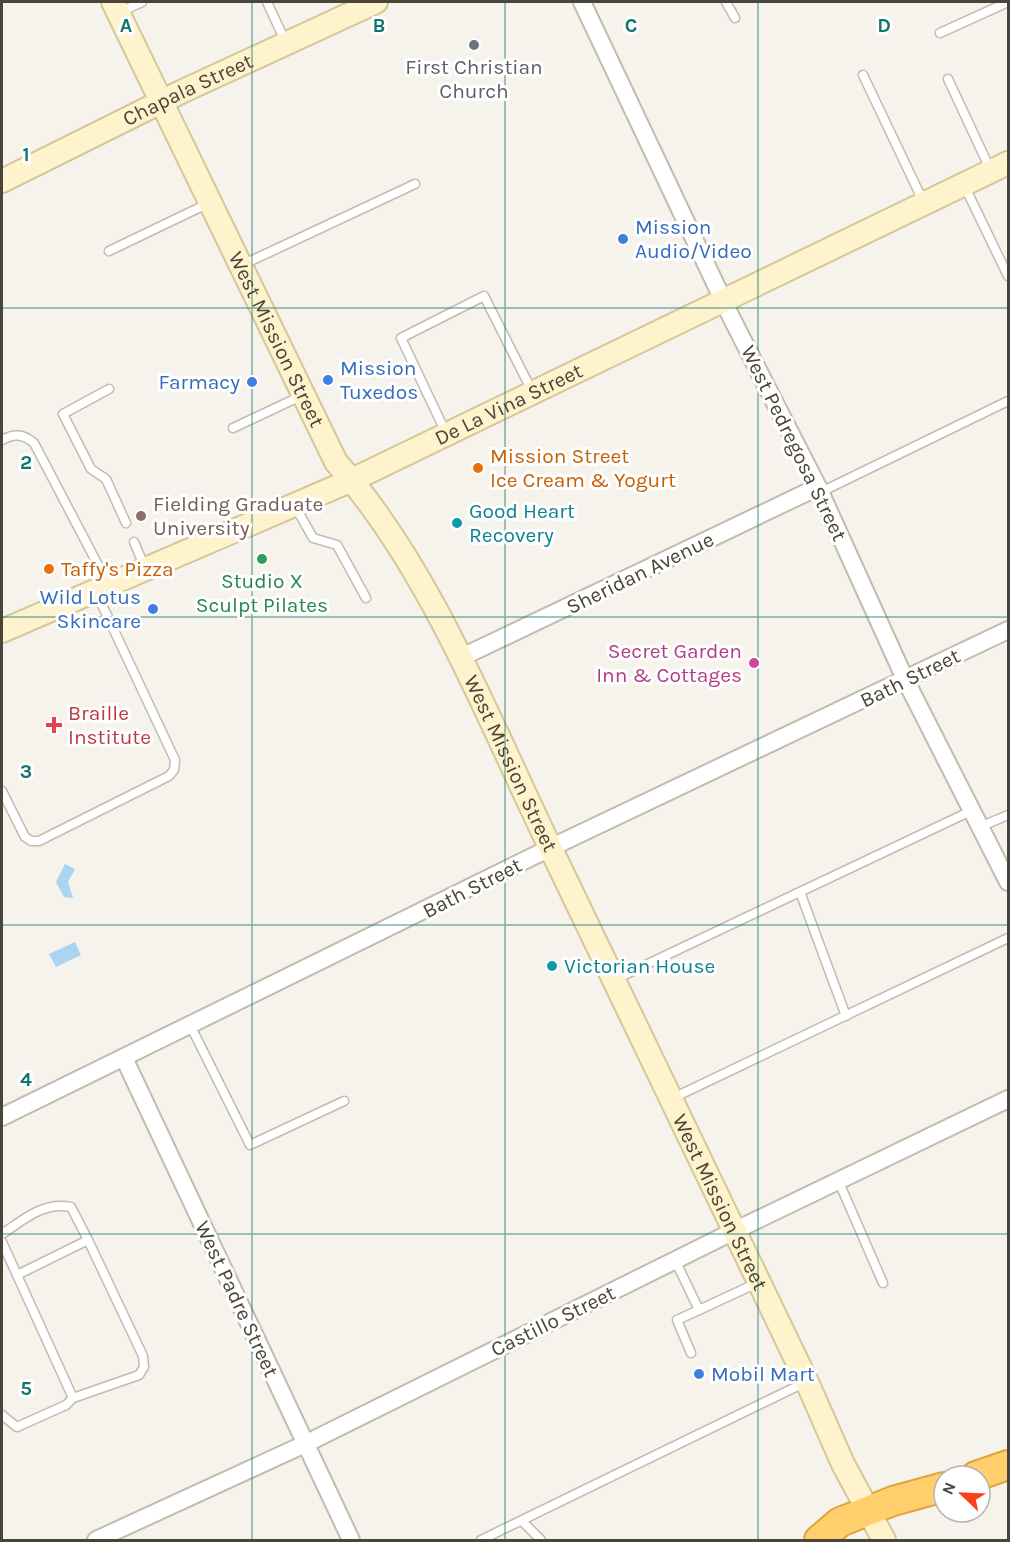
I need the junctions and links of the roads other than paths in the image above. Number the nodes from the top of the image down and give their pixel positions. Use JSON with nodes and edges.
{"nodes":[{"id":1,"x":142,"y":2,"type":"edge"},
{"id":2,"x":267,"y":2,"type":"edge"},
{"id":3,"x":376,"y":2,"type":"edge"},
{"id":4,"x":582,"y":2,"type":"edge"},
{"id":5,"x":726,"y":2,"type":"edge"},
{"id":6,"x":1008,"y":2,"type":"edge"},
{"id":7,"x":116,"y":7,"type":"edge"},
{"id":8,"x":735,"y":18,"type":"dead end"},
{"id":9,"x":940,"y":33,"type":"dead end"},
{"id":10,"x":286,"y":44,"type":"junction"},
{"id":11,"x":862,"y":75,"type":"dead end"},
{"id":12,"x":948,"y":79,"type":"dead end"},
{"id":13,"x":161,"y":102,"type":"junction"},
{"id":14,"x":1000,"y":168,"type":"edge"},
{"id":15,"x":2,"y":181,"type":"edge"},
{"id":16,"x":415,"y":184,"type":"dead end"},
{"id":17,"x":963,"y":185,"type":"junction"},
{"id":18,"x":210,"y":203,"type":"junction"},
{"id":19,"x":924,"y":203,"type":"junction"},
{"id":20,"x":109,"y":251,"type":"dead end"},
{"id":21,"x":239,"y":266,"type":"junction"},
{"id":22,"x":1008,"y":276,"type":"edge"},
{"id":23,"x":724,"y":300,"type":"junction"},
{"id":24,"x":109,"y":389,"type":"dead end"},
{"id":25,"x":533,"y":392,"type":"junction"},
{"id":26,"x":302,"y":396,"type":"junction"},
{"id":27,"x":1008,"y":401,"type":"edge"},
{"id":28,"x":233,"y":428,"type":"dead end"},
{"id":29,"x":446,"y":433,"type":"junction"},
{"id":30,"x":2,"y":440,"type":"edge"},
{"id":31,"x":352,"y":480,"type":"junction"},
{"id":32,"x":819,"y":489,"type":"junction"},
{"id":33,"x":294,"y":504,"type":"junction"},
{"id":34,"x":126,"y":523,"type":"dead end"},
{"id":35,"x":134,"y":542,"type":"dead end"},
{"id":36,"x":146,"y":568,"type":"junction"},
{"id":37,"x":102,"y":587,"type":"junction"},
{"id":38,"x":366,"y":598,"type":"dead end"},
{"id":39,"x":1008,"y":630,"type":"edge"},
{"id":40,"x":2,"y":631,"type":"edge"},
{"id":41,"x":460,"y":658,"type":"junction"},
{"id":42,"x":905,"y":680,"type":"junction"},
{"id":43,"x":2,"y":791,"type":"edge"},
{"id":44,"x":974,"y":810,"type":"junction"},
{"id":45,"x":1008,"y":815,"type":"edge"},
{"id":46,"x":982,"y":826,"type":"junction"},
{"id":47,"x":550,"y":848,"type":"junction"},
{"id":48,"x":1008,"y":880,"type":"edge"},
{"id":49,"x":800,"y":892,"type":"junction"},
{"id":50,"x":1008,"y":938,"type":"edge"},
{"id":51,"x":615,"y":980,"type":"junction"},
{"id":52,"x":846,"y":1016,"type":"junction"},
{"id":53,"x":190,"y":1025,"type":"junction"},
{"id":54,"x":124,"y":1058,"type":"junction"},
{"id":55,"x":671,"y":1099,"type":"junction"},
{"id":56,"x":1008,"y":1099,"type":"edge"},
{"id":57,"x":344,"y":1101,"type":"dead end"},
{"id":58,"x":2,"y":1117,"type":"edge"},
{"id":59,"x":838,"y":1180,"type":"junction"},
{"id":60,"x":734,"y":1231,"type":"junction"},
{"id":61,"x":2,"y":1234,"type":"edge"},
{"id":62,"x":88,"y":1240,"type":"junction"},
{"id":63,"x":2,"y":1242,"type":"edge"},
{"id":64,"x":675,"y":1260,"type":"junction"},
{"id":65,"x":17,"y":1275,"type":"junction"},
{"id":66,"x":758,"y":1283,"type":"junction"},
{"id":67,"x":883,"y":1283,"type":"dead end"},
{"id":68,"x":699,"y":1310,"type":"junction"},
{"id":69,"x":691,"y":1353,"type":"dead end"},
{"id":70,"x":807,"y":1382,"type":"junction"},
{"id":71,"x":73,"y":1398,"type":"junction"},
{"id":72,"x":2,"y":1415,"type":"edge"},
{"id":73,"x":305,"y":1444,"type":"junction"},
{"id":74,"x":1008,"y":1465,"type":"edge"},
{"id":75,"x":992,"y":1470,"type":"edge"},
{"id":76,"x":932,"y":1490,"type":"edge"},
{"id":77,"x":869,"y":1511,"type":"junction"},
{"id":78,"x":522,"y":1521,"type":"junction"},
{"id":79,"x":106,"y":1538,"type":"edge"},
{"id":80,"x":351,"y":1540,"type":"edge"},
{"id":81,"x":481,"y":1540,"type":"edge"},
{"id":82,"x":541,"y":1540,"type":"edge"},
{"id":83,"x":819,"y":1540,"type":"edge"},
{"id":84,"x":884,"y":1540,"type":"edge"}],
"edges":[{"from":1,"to":7,"type":"lane"},
{"from":2,"to":10,"type":"lane"},
{"from":3,"to":10,"type":"main road","name":"Chapala Street"},
{"from":4,"to":23,"type":"street","name":"West Pedregosa Street"},
{"from":5,"to":8,"type":"lane"},
{"from":6,"to":9,"type":"lane"},
{"from":7,"to":13,"type":"main road","name":"West Mission Street"},
{"from":10,"to":13,"type":"main road","name":"Chapala Street"},
{"from":11,"to":19,"type":"lane"},
{"from":12,"to":14,"type":"lane"},
{"from":13,"to":15,"type":"main road","name":"Chapala Street"},
{"from":13,"to":18,"type":"main road","name":"West Mission Street"},
{"from":14,"to":17,"type":"main road","name":"De La Vina Street"},
{"from":16,"to":21,"type":"lane"},
{"from":17,"to":19,"type":"main road","name":"De La Vina Street"},
{"from":17,"to":22,"type":"lane"},
{"from":18,"to":20,"type":"lane"},
{"from":18,"to":21,"type":"main road","name":"West Mission Street"},
{"from":19,"to":23,"type":"main road","name":"De La Vina Street"},
{"from":21,"to":26,"type":"main road","name":"West Mission Street"},
{"from":23,"to":25,"type":"main road","name":"De La Vina Street"},
{"from":23,"to":32,"type":"street","name":"West Pedregosa Street"},
{"from":24,"to":34,"type":"lane"},
{"from":25,"to":29,"type":"main road","name":"De La Vina Street"},
{"from":25,"to":29,"type":"lane"},
{"from":26,"to":28,"type":"lane"},
{"from":26,"to":31,"type":"main road","name":"West Mission Street"},
{"from":27,"to":32,"type":"lane"},
{"from":29,"to":31,"type":"main road","name":"De La Vina Street"},
{"from":30,"to":37,"type":"lane"},
{"from":31,"to":33,"type":"main road","name":"De La Vina Street"},
{"from":31,"to":41,"type":"main road","name":"West Mission Street"},
{"from":32,"to":41,"type":"street","name":"Sheridan Avenue"},
{"from":32,"to":42,"type":"street","name":"West Pedregosa Street"},
{"from":33,"to":36,"type":"main road","name":"De La Vina Street"},
{"from":33,"to":38,"type":"lane"},
{"from":35,"to":36,"type":"lane"},
{"from":36,"to":37,"type":"main road","name":"De La Vina Street"},
{"from":37,"to":40,"type":"main road","name":"De La Vina Street"},
{"from":37,"to":43,"type":"lane"},
{"from":39,"to":42,"type":"street","name":"Bath Street"},
{"from":41,"to":47,"type":"main road","name":"West Mission Street"},
{"from":42,"to":44,"type":"street","name":"West Pedregosa Street"},
{"from":42,"to":47,"type":"street","name":"Bath Street"},
{"from":44,"to":46,"type":"street","name":"West Pedregosa Street"},
{"from":44,"to":49,"type":"lane"},
{"from":45,"to":46,"type":"lane"},
{"from":46,"to":48,"type":"street","name":"West Pedregosa Street"},
{"from":47,"to":51,"type":"main road","name":"West Mission Street"},
{"from":47,"to":53,"type":"street","name":"Bath Street"},
{"from":49,"to":51,"type":"lane"},
{"from":49,"to":52,"type":"lane"},
{"from":50,"to":52,"type":"lane"},
{"from":51,"to":55,"type":"main road","name":"West Mission Street"},
{"from":52,"to":55,"type":"lane"},
{"from":53,"to":54,"type":"street","name":"Bath Street"},
{"from":53,"to":57,"type":"lane"},
{"from":54,"to":58,"type":"street","name":"Bath Street"},
{"from":54,"to":73,"type":"street","name":"West Padre Street"},
{"from":55,"to":60,"type":"main road","name":"West Mission Street"},
{"from":56,"to":59,"type":"street","name":"Castillo Street"},
{"from":59,"to":60,"type":"street","name":"Castillo Street"},
{"from":59,"to":67,"type":"lane"},
{"from":60,"to":64,"type":"street","name":"Castillo Street"},
{"from":60,"to":66,"type":"main road","name":"West Mission Street"},
{"from":61,"to":62,"type":"lane"},
{"from":62,"to":65,"type":"lane"},
{"from":62,"to":71,"type":"lane"},
{"from":63,"to":65,"type":"lane"},
{"from":64,"to":68,"type":"lane"},
{"from":64,"to":73,"type":"street","name":"Castillo Street"},
{"from":65,"to":71,"type":"lane"},
{"from":66,"to":68,"type":"lane"},
{"from":66,"to":70,"type":"main road","name":"West Mission Street"},
{"from":68,"to":69,"type":"lane"},
{"from":70,"to":77,"type":"main road","name":"West Mission Street"},
{"from":70,"to":78,"type":"lane"},
{"from":71,"to":72,"type":"lane"},
{"from":73,"to":79,"type":"street","name":"Castillo Street"},
{"from":73,"to":80,"type":"street","name":"West Padre Street"},
{"from":74,"to":75,"type":"highway"},
{"from":76,"to":77,"type":"highway"},
{"from":77,"to":83,"type":"highway"},
{"from":77,"to":84,"type":"main road","name":"West Mission Street"},
{"from":78,"to":81,"type":"lane"},
{"from":78,"to":82,"type":"lane"}]}
